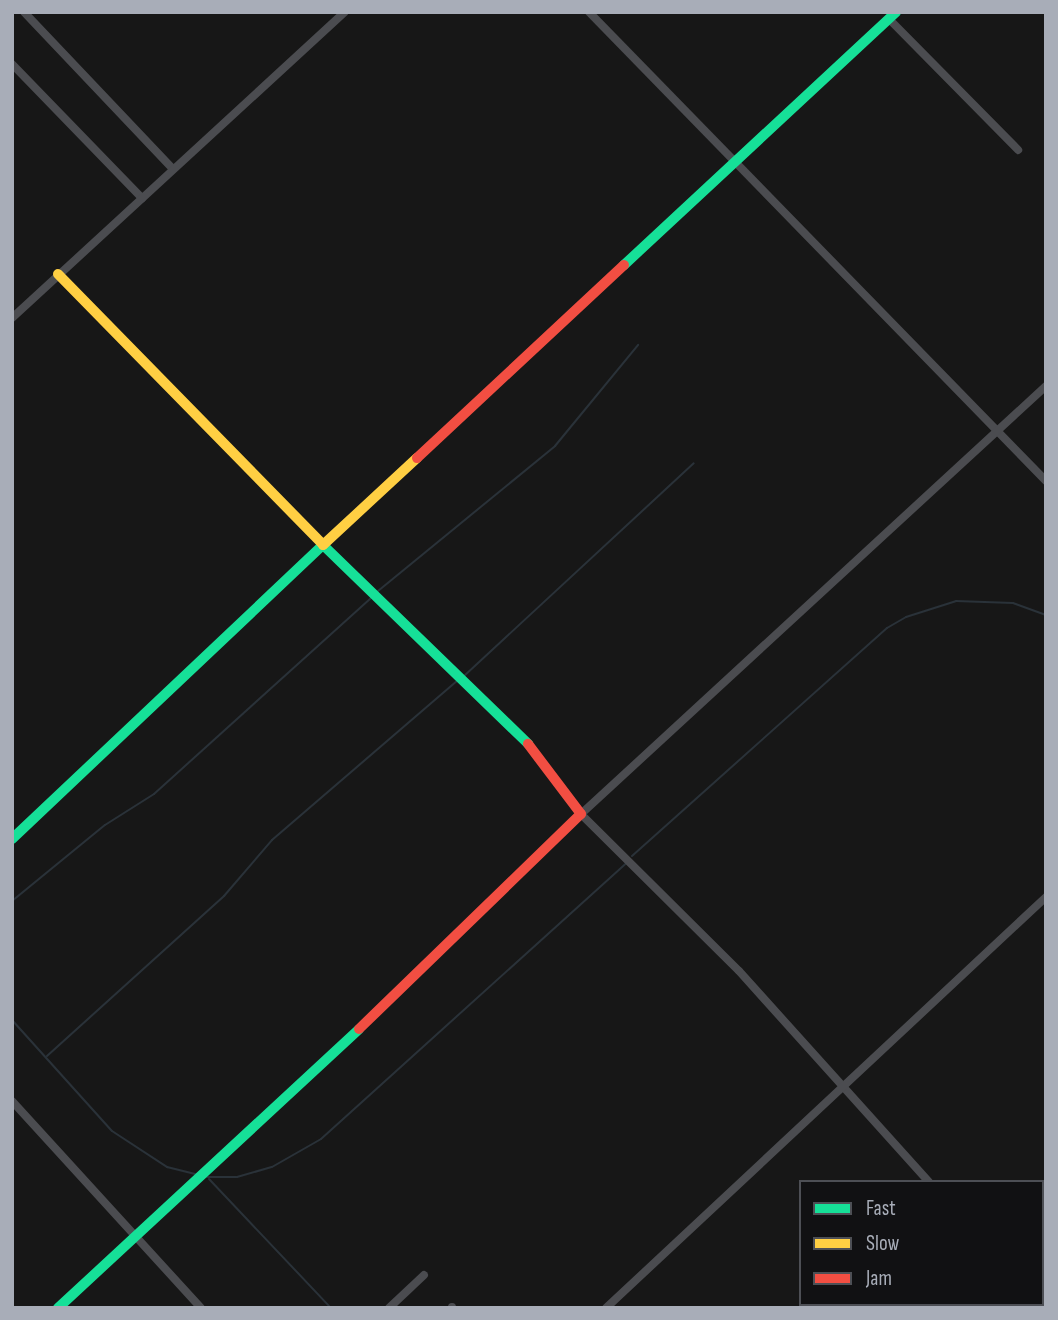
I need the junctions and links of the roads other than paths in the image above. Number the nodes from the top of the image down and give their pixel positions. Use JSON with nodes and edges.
{"nodes":[{"id":1,"x":24,"y":12,"type":"edge"},
{"id":2,"x":345,"y":12,"type":"edge"},
{"id":3,"x":589,"y":12,"type":"edge"},
{"id":4,"x":893,"y":15,"type":"edge"},
{"id":5,"x":12,"y":64,"type":"edge"},
{"id":6,"x":1018,"y":149,"type":"dead end"},
{"id":7,"x":738,"y":163,"type":"junction"},
{"id":8,"x":173,"y":169,"type":"junction"},
{"id":9,"x":142,"y":198,"type":"junction"},
{"id":10,"x":58,"y":274,"type":"junction"},
{"id":11,"x":12,"y":318,"type":"edge"},
{"id":12,"x":1046,"y":386,"type":"edge"},
{"id":13,"x":998,"y":429,"type":"junction"},
{"id":14,"x":1046,"y":481,"type":"edge"},
{"id":15,"x":323,"y":545,"type":"junction"},
{"id":16,"x":581,"y":814,"type":"junction"},
{"id":17,"x":12,"y":839,"type":"edge"},
{"id":18,"x":1046,"y":897,"type":"edge"},
{"id":19,"x":844,"y":1084,"type":"junction"},
{"id":20,"x":12,"y":1101,"type":"edge"},
{"id":21,"x":927,"y":1180,"type":"edge"},
{"id":22,"x":136,"y":1235,"type":"junction"},
{"id":23,"x":424,"y":1275,"type":"dead end"},
{"id":24,"x":58,"y":1308,"type":"edge"},
{"id":25,"x":201,"y":1308,"type":"edge"},
{"id":26,"x":389,"y":1308,"type":"edge"},
{"id":27,"x":606,"y":1308,"type":"edge"}],
"edges":[{"from":1,"to":8,"type":"street"},
{"from":2,"to":8,"type":"street"},
{"from":3,"to":7,"type":"street"},
{"from":4,"to":6,"type":"street"},
{"from":4,"to":7,"type":"street"},
{"from":5,"to":9,"type":"street"},
{"from":7,"to":13,"type":"street"},
{"from":7,"to":15,"type":"street"},
{"from":8,"to":9,"type":"street"},
{"from":9,"to":10,"type":"street"},
{"from":10,"to":11,"type":"street"},
{"from":10,"to":15,"type":"street"},
{"from":12,"to":13,"type":"street"},
{"from":13,"to":14,"type":"street"},
{"from":13,"to":16,"type":"street"},
{"from":15,"to":16,"type":"street"},
{"from":15,"to":17,"type":"street"},
{"from":16,"to":19,"type":"street"},
{"from":16,"to":22,"type":"street"},
{"from":18,"to":19,"type":"street"},
{"from":19,"to":21,"type":"street"},
{"from":19,"to":27,"type":"street"},
{"from":20,"to":22,"type":"street"},
{"from":22,"to":24,"type":"street"},
{"from":22,"to":25,"type":"street"},
{"from":23,"to":26,"type":"street"}]}
